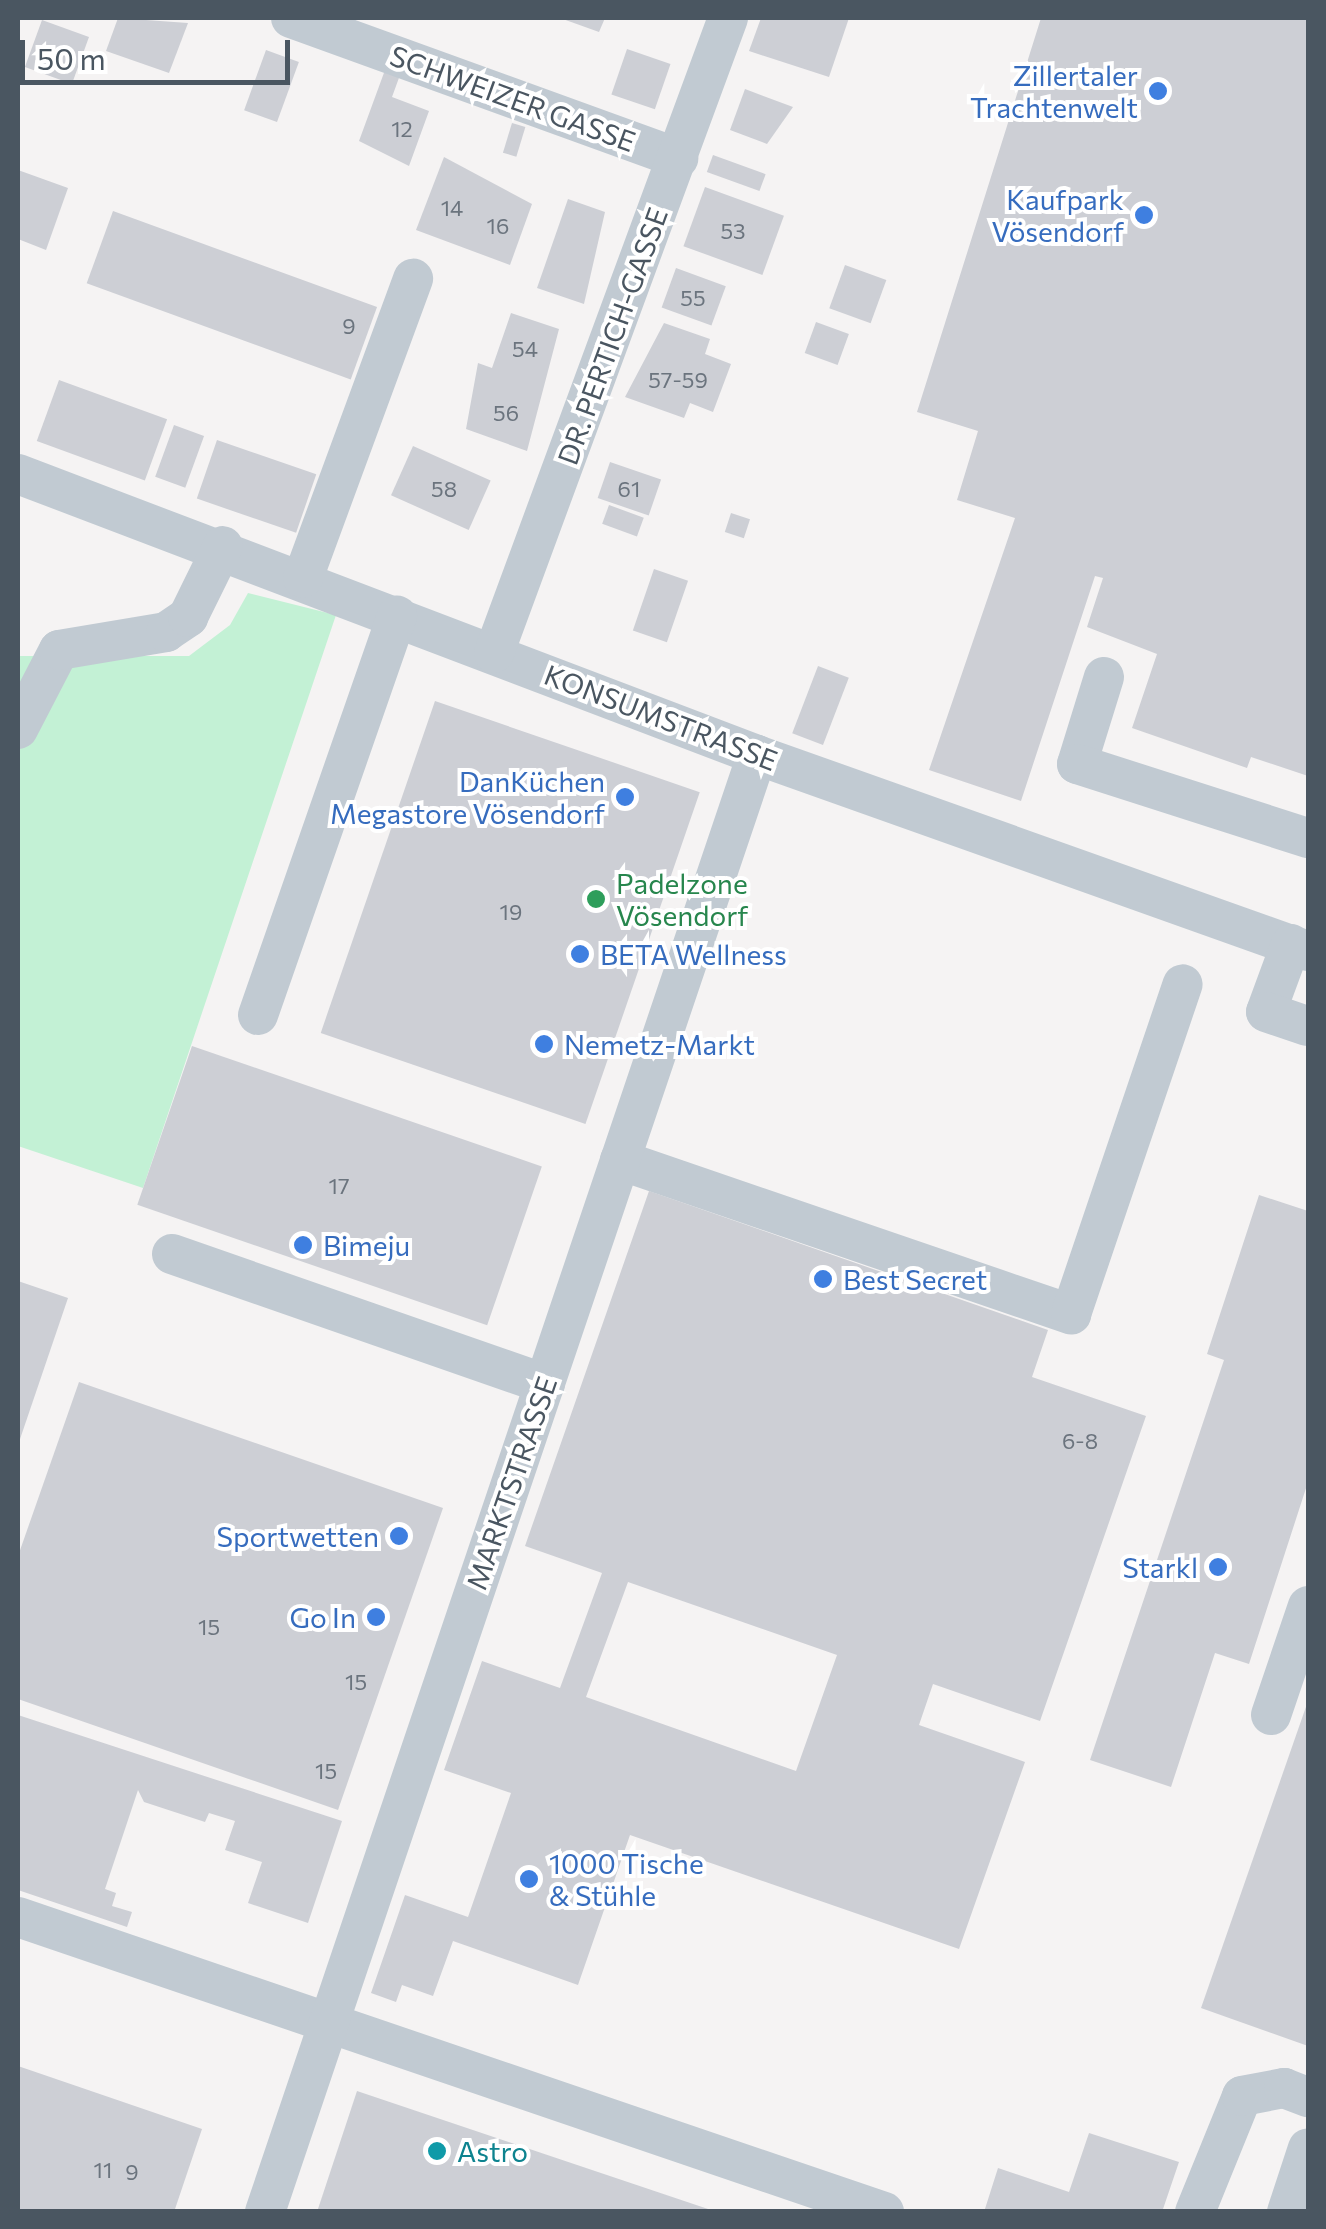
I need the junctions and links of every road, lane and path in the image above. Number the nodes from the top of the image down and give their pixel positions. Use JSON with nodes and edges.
{"nodes":[{"id":1,"x":291,"y":18,"type":"edge"},
{"id":2,"x":728,"y":18,"type":"edge"},
{"id":3,"x":678,"y":158,"type":"junction"},
{"id":4,"x":412,"y":279,"type":"dead end"},
{"id":5,"x":18,"y":474,"type":"edge"},
{"id":6,"x":223,"y":546,"type":"junction"},
{"id":7,"x":304,"y":578,"type":"junction"},
{"id":8,"x":396,"y":615,"type":"junction"},
{"id":9,"x":494,"y":653,"type":"junction"},
{"id":10,"x":1104,"y":677,"type":"dead end"},
{"id":11,"x":18,"y":729,"type":"edge"},
{"id":12,"x":757,"y":754,"type":"junction"},
{"id":13,"x":1308,"y":838,"type":"edge"},
{"id":14,"x":1300,"y":947,"type":"edge"},
{"id":15,"x":1183,"y":984,"type":"dead end"},
{"id":16,"x":258,"y":1016,"type":"dead end"},
{"id":17,"x":1307,"y":1026,"type":"edge"},
{"id":18,"x":620,"y":1160,"type":"junction"},
{"id":19,"x":172,"y":1254,"type":"dead end"},
{"id":20,"x":545,"y":1384,"type":"junction"},
{"id":21,"x":1308,"y":1606,"type":"edge"},
{"id":22,"x":1272,"y":1716,"type":"dead end"},
{"id":23,"x":18,"y":1916,"type":"edge"},
{"id":24,"x":328,"y":2025,"type":"junction"},
{"id":25,"x":1308,"y":2097,"type":"edge"},
{"id":26,"x":1308,"y":2148,"type":"edge"},
{"id":27,"x":265,"y":2212,"type":"edge"},
{"id":28,"x":884,"y":2212,"type":"edge"},
{"id":29,"x":1195,"y":2212,"type":"edge"},
{"id":30,"x":1287,"y":2212,"type":"edge"}],
"edges":[{"from":1,"to":3,"type":"street","name":"SCHWEIZER GASSE"},
{"from":2,"to":3,"type":"street","name":"DR. PERTICH-GASSE"},
{"from":3,"to":9,"type":"street","name":"DR. PERTICH-GASSE"},
{"from":4,"to":7,"type":"street"},
{"from":5,"to":6,"type":"street","name":"KONSUMSTRASSE"},
{"from":6,"to":7,"type":"street","name":"KONSUMSTRASSE"},
{"from":6,"to":11,"type":"street"},
{"from":7,"to":8,"type":"street","name":"KONSUMSTRASSE"},
{"from":8,"to":9,"type":"street","name":"KONSUMSTRASSE"},
{"from":8,"to":16,"type":"street"},
{"from":9,"to":12,"type":"street","name":"KONSUMSTRASSE"},
{"from":10,"to":13,"type":"street"},
{"from":12,"to":14,"type":"street","name":"KONSUMSTRASSE"},
{"from":12,"to":18,"type":"street","name":"MARKTSTRASSE"},
{"from":14,"to":17,"type":"street"},
{"from":15,"to":18,"type":"street"},
{"from":18,"to":20,"type":"street","name":"MARKTSTRASSE"},
{"from":19,"to":20,"type":"street"},
{"from":20,"to":24,"type":"street","name":"MARKTSTRASSE"},
{"from":21,"to":22,"type":"street"},
{"from":23,"to":24,"type":"street"},
{"from":24,"to":27,"type":"street","name":"MARKTSTRASSE"},
{"from":24,"to":28,"type":"street"},
{"from":25,"to":29,"type":"street"},
{"from":26,"to":30,"type":"street"}]}
